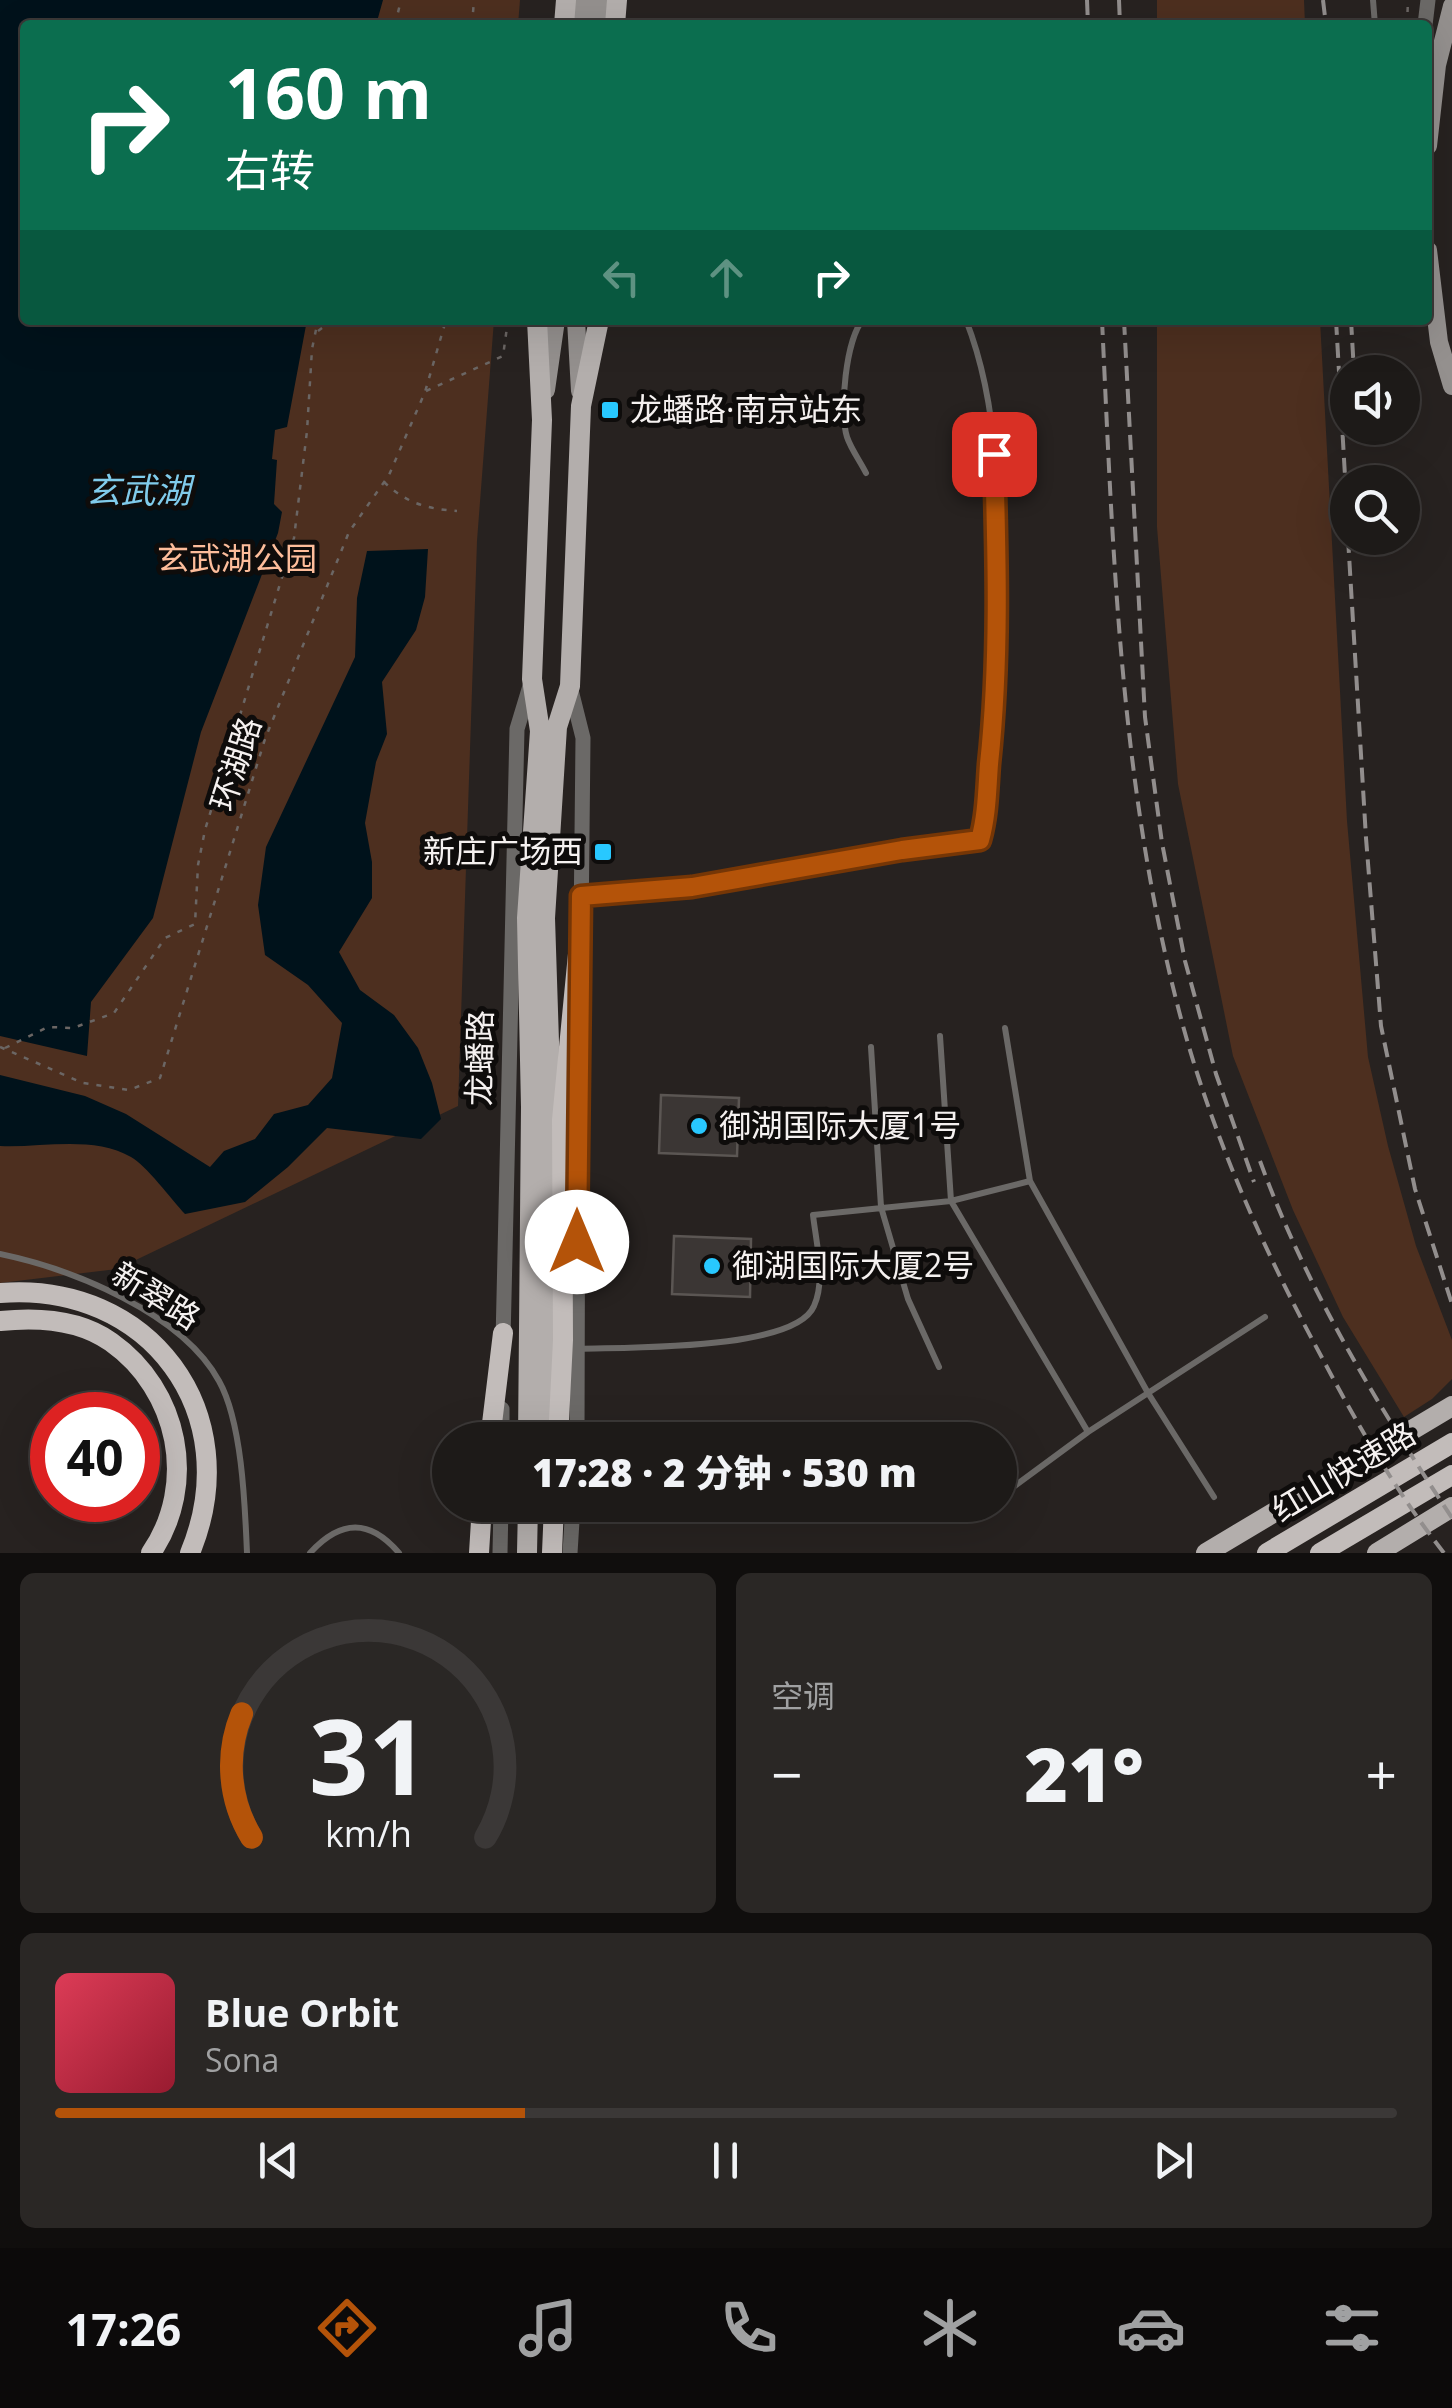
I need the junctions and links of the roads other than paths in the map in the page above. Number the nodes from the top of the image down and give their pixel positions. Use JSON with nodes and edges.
{"nodes":[{"id":1,"x":617,"y":0,"type":"edge"},
{"id":2,"x":1452,"y":6,"type":"edge"},
{"id":3,"x":600,"y":20,"type":"edge"},
{"id":4,"x":1432,"y":105,"type":"edge"},
{"id":5,"x":1432,"y":303,"type":"edge"},
{"id":6,"x":549,"y":325,"type":"edge"},
{"id":7,"x":576,"y":325,"type":"edge"},
{"id":8,"x":597,"y":325,"type":"edge"},
{"id":9,"x":859,"y":325,"type":"edge"},
{"id":10,"x":968,"y":325,"type":"edge"},
{"id":11,"x":1452,"y":386,"type":"edge"},
{"id":12,"x":582,"y":406,"type":"junction"},
{"id":13,"x":866,"y":472,"type":"dead end"},
{"id":14,"x":532,"y":679,"type":"junction"},
{"id":15,"x":570,"y":686,"type":"junction"},
{"id":16,"x":548,"y":729,"type":"junction"},
{"id":17,"x":581,"y":896,"type":"junction"},
{"id":18,"x":581,"y":924,"type":"junction"},
{"id":19,"x":1005,"y":1028,"type":"dead end"},
{"id":20,"x":940,"y":1036,"type":"dead end"},
{"id":21,"x":870,"y":1047,"type":"dead end"},
{"id":22,"x":1030,"y":1181,"type":"junction"},
{"id":23,"x":951,"y":1201,"type":"junction"},
{"id":24,"x":881,"y":1207,"type":"junction"},
{"id":25,"x":0,"y":1254,"type":"edge"},
{"id":26,"x":0,"y":1293,"type":"edge"},
{"id":27,"x":1265,"y":1317,"type":"dead end"},
{"id":28,"x":0,"y":1321,"type":"edge"},
{"id":29,"x":503,"y":1334,"type":"junction"},
{"id":30,"x":578,"y":1349,"type":"junction"},
{"id":31,"x":940,"y":1367,"type":"dead end"},
{"id":32,"x":1148,"y":1393,"type":"junction"},
{"id":33,"x":1452,"y":1406,"type":"edge"},
{"id":34,"x":492,"y":1422,"type":"edge"},
{"id":35,"x":502,"y":1422,"type":"edge"},
{"id":36,"x":528,"y":1422,"type":"edge"},
{"id":37,"x":547,"y":1422,"type":"edge"},
{"id":38,"x":559,"y":1422,"type":"edge"},
{"id":39,"x":578,"y":1422,"type":"edge"},
{"id":40,"x":1088,"y":1432,"type":"junction"},
{"id":41,"x":1452,"y":1443,"type":"edge"},
{"id":42,"x":1452,"y":1474,"type":"edge"},
{"id":43,"x":1017,"y":1484,"type":"edge"},
{"id":44,"x":1214,"y":1497,"type":"dead end"},
{"id":45,"x":1452,"y":1508,"type":"edge"},
{"id":46,"x":481,"y":1522,"type":"edge"},
{"id":47,"x":500,"y":1522,"type":"edge"},
{"id":48,"x":528,"y":1522,"type":"edge"},
{"id":49,"x":547,"y":1522,"type":"edge"},
{"id":50,"x":552,"y":1522,"type":"edge"},
{"id":51,"x":572,"y":1522,"type":"edge"},
{"id":52,"x":194,"y":1548,"type":"edge"},
{"id":53,"x":151,"y":1553,"type":"edge"},
{"id":54,"x":247,"y":1553,"type":"edge"},
{"id":55,"x":310,"y":1553,"type":"edge"},
{"id":56,"x":399,"y":1553,"type":"edge"},
{"id":57,"x":479,"y":1553,"type":"edge"},
{"id":58,"x":500,"y":1553,"type":"edge"},
{"id":59,"x":527,"y":1553,"type":"edge"},
{"id":60,"x":549,"y":1553,"type":"edge"},
{"id":61,"x":570,"y":1553,"type":"edge"},
{"id":62,"x":1206,"y":1553,"type":"edge"},
{"id":63,"x":1267,"y":1553,"type":"edge"},
{"id":64,"x":1320,"y":1553,"type":"edge"},
{"id":65,"x":1376,"y":1553,"type":"edge"}],
"edges":[{"from":1,"to":3,"type":"main road"},
{"from":2,"to":4,"type":"main road"},
{"from":5,"to":11,"type":"main road"},
{"from":6,"to":14,"type":"main road","name":"龙蟠路"},
{"from":7,"to":12,"type":"main road","name":"龙蟠路"},
{"from":8,"to":12,"type":"main road","name":"龙蟠路"},
{"from":9,"to":13,"type":"lane"},
{"from":10,"to":17,"type":"lane"},
{"from":12,"to":15,"type":"main road","name":"龙蟠路"},
{"from":14,"to":16,"type":"main road","name":"龙蟠路"},
{"from":14,"to":29,"type":"street","name":"龙蟠路"},
{"from":15,"to":16,"type":"main road","name":"龙蟠路"},
{"from":15,"to":17,"type":"street","name":"龙蟠路"},
{"from":16,"to":36,"type":"main road","name":"龙蟠路"},
{"from":16,"to":37,"type":"main road","name":"龙蟠路"},
{"from":17,"to":18,"type":"street","name":"龙蟠路"},
{"from":18,"to":30,"type":"street","name":"龙蟠路"},
{"from":18,"to":38,"type":"highway"},
{"from":19,"to":22,"type":"lane"},
{"from":20,"to":23,"type":"lane"},
{"from":21,"to":24,"type":"lane"},
{"from":22,"to":23,"type":"lane"},
{"from":22,"to":32,"type":"lane"},
{"from":23,"to":24,"type":"lane"},
{"from":23,"to":40,"type":"lane"},
{"from":24,"to":30,"type":"lane"},
{"from":24,"to":31,"type":"lane"},
{"from":25,"to":54,"type":"lane","name":"新翠路"},
{"from":26,"to":52,"type":"highway"},
{"from":27,"to":32,"type":"lane"},
{"from":28,"to":53,"type":"highway"},
{"from":29,"to":34,"type":"highway"},
{"from":29,"to":35,"type":"street","name":"龙蟠路"},
{"from":30,"to":39,"type":"street","name":"龙蟠路"},
{"from":32,"to":40,"type":"lane"},
{"from":32,"to":44,"type":"lane"},
{"from":33,"to":62,"type":"main road"},
{"from":40,"to":43,"type":"lane"},
{"from":41,"to":63,"type":"highway","name":"红山快速路"},
{"from":42,"to":64,"type":"highway","name":"红山快速路"},
{"from":45,"to":65,"type":"main road"},
{"from":46,"to":57,"type":"highway"},
{"from":47,"to":58,"type":"street"},
{"from":48,"to":59,"type":"main road"},
{"from":49,"to":60,"type":"main road"},
{"from":50,"to":60,"type":"highway"},
{"from":51,"to":61,"type":"street"},
{"from":55,"to":56,"type":"lane"}]}
